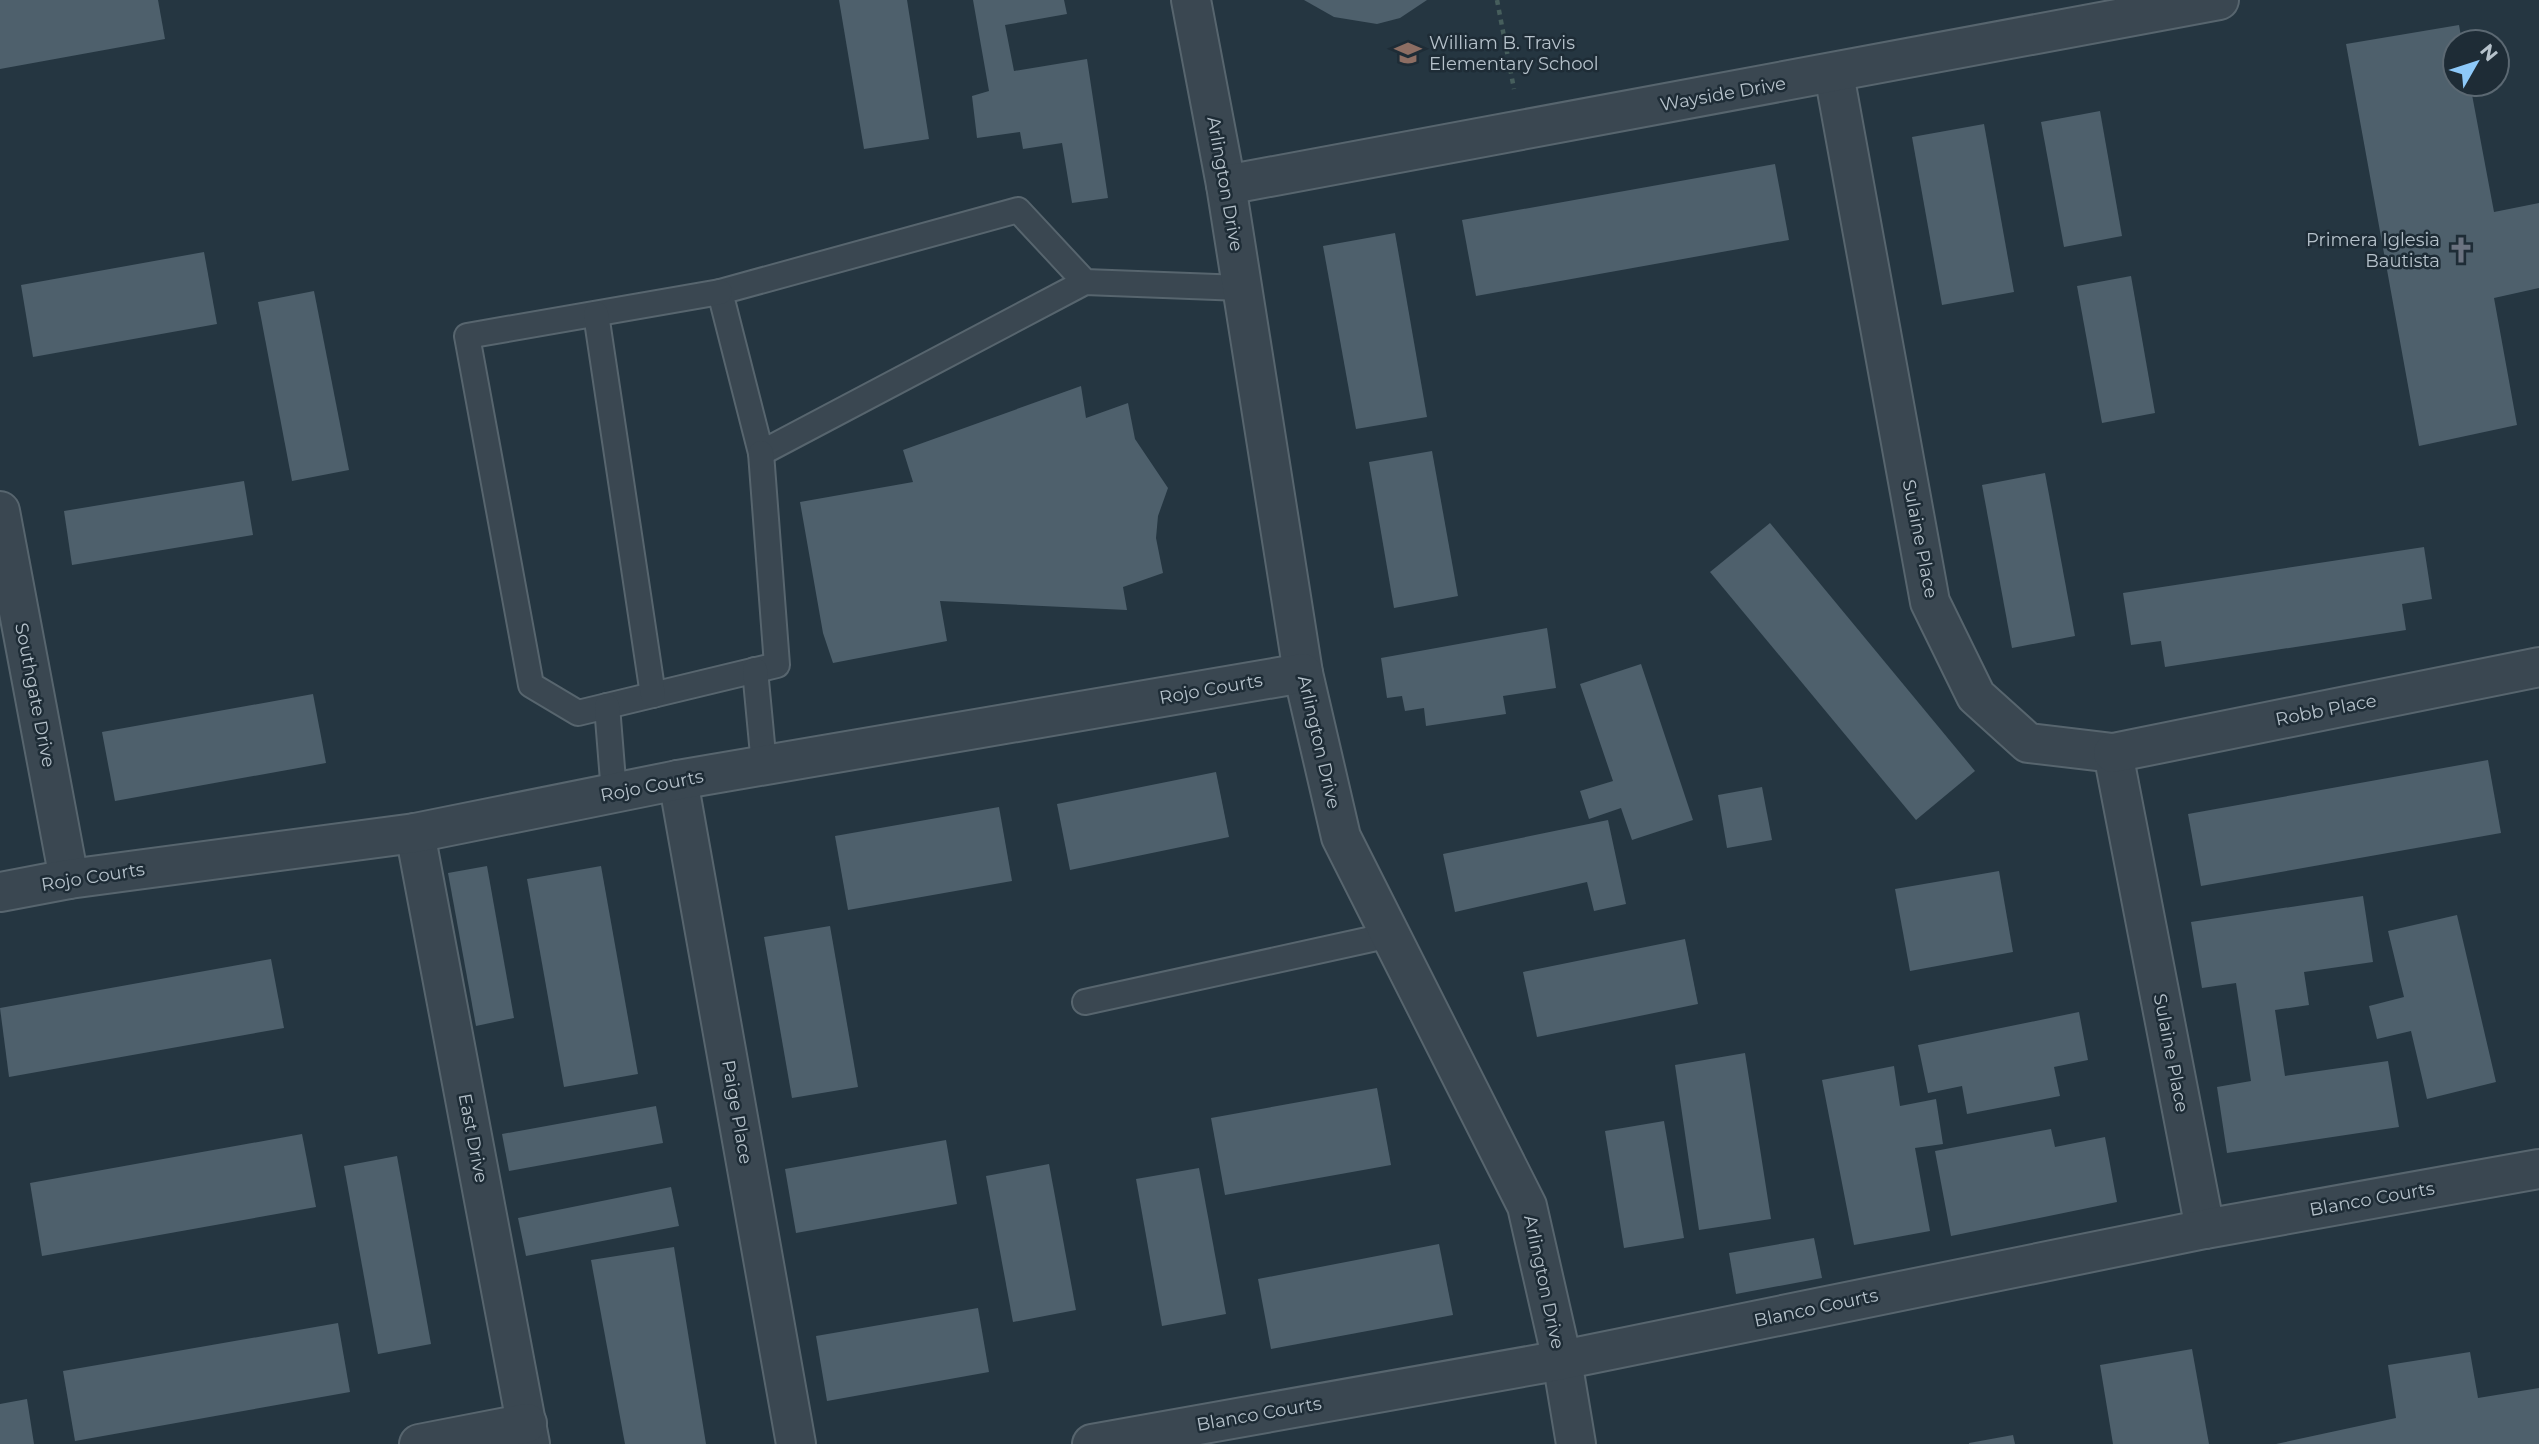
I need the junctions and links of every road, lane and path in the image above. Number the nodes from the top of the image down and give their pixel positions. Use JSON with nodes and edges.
{"nodes":[{"id":1,"x":1191,"y":0,"type":"edge"},
{"id":2,"x":1497,"y":0,"type":"edge"},
{"id":3,"x":2219,"y":0,"type":"edge"},
{"id":4,"x":1835,"y":74,"type":"junction"},
{"id":5,"x":1522,"y":131,"type":"junction"},
{"id":6,"x":1226,"y":185,"type":"junction"},
{"id":7,"x":1086,"y":282,"type":"junction"},
{"id":8,"x":1242,"y":288,"type":"junction"},
{"id":9,"x":720,"y":292,"type":"junction"},
{"id":10,"x":596,"y":314,"type":"junction"},
{"id":11,"x":761,"y":453,"type":"junction"},
{"id":12,"x":0,"y":511,"type":"edge"},
{"id":13,"x":2539,"y":667,"type":"edge"},
{"id":14,"x":755,"y":670,"type":"junction"},
{"id":15,"x":1303,"y":673,"type":"junction"},
{"id":16,"x":653,"y":695,"type":"junction"},
{"id":17,"x":607,"y":706,"type":"junction"},
{"id":18,"x":2113,"y":753,"type":"junction"},
{"id":19,"x":764,"y":765,"type":"junction"},
{"id":20,"x":678,"y":780,"type":"junction"},
{"id":21,"x":614,"y":793,"type":"junction"},
{"id":22,"x":415,"y":833,"type":"junction"},
{"id":23,"x":69,"y":879,"type":"junction"},
{"id":24,"x":0,"y":892,"type":"edge"},
{"id":25,"x":1390,"y":935,"type":"junction"},
{"id":26,"x":1085,"y":1003,"type":"dead end"},
{"id":27,"x":2539,"y":1169,"type":"edge"},
{"id":28,"x":2205,"y":1228,"type":"junction"},
{"id":29,"x":1562,"y":1360,"type":"junction"},
{"id":30,"x":528,"y":1433,"type":"edge"},
{"id":31,"x":419,"y":1444,"type":"edge"},
{"id":32,"x":796,"y":1444,"type":"edge"},
{"id":33,"x":1092,"y":1444,"type":"edge"},
{"id":34,"x":1576,"y":1444,"type":"edge"}],
"edges":[{"from":1,"to":6,"type":"street","name":"Arlington Drive"},
{"from":2,"to":5,"type":"path"},
{"from":3,"to":4,"type":"street","name":"Wayside Drive"},
{"from":4,"to":5,"type":"street","name":"Wayside Drive"},
{"from":4,"to":18,"type":"street","name":"Sulaine Place"},
{"from":5,"to":6,"type":"street","name":"Wayside Drive"},
{"from":6,"to":8,"type":"street","name":"Arlington Drive"},
{"from":7,"to":8,"type":"lane"},
{"from":7,"to":9,"type":"lane"},
{"from":7,"to":11,"type":"lane"},
{"from":8,"to":15,"type":"street","name":"Arlington Drive"},
{"from":9,"to":10,"type":"lane"},
{"from":9,"to":11,"type":"lane"},
{"from":10,"to":16,"type":"lane"},
{"from":10,"to":17,"type":"lane"},
{"from":11,"to":14,"type":"lane"},
{"from":12,"to":23,"type":"street","name":"Southgate Drive"},
{"from":13,"to":18,"type":"street","name":"Robb Place"},
{"from":14,"to":16,"type":"lane"},
{"from":14,"to":19,"type":"lane"},
{"from":15,"to":19,"type":"street","name":"Rojo Courts"},
{"from":15,"to":25,"type":"street","name":"Arlington Drive"},
{"from":16,"to":17,"type":"lane"},
{"from":17,"to":21,"type":"lane"},
{"from":18,"to":28,"type":"street","name":"Sulaine Place"},
{"from":19,"to":20,"type":"street","name":"Rojo Courts"},
{"from":20,"to":21,"type":"street","name":"Rojo Courts"},
{"from":20,"to":32,"type":"street","name":"Paige Place"},
{"from":21,"to":22,"type":"street","name":"Rojo Courts"},
{"from":22,"to":23,"type":"street","name":"Rojo Courts"},
{"from":22,"to":30,"type":"street","name":"East Drive"},
{"from":23,"to":24,"type":"street","name":"Rojo Courts"},
{"from":25,"to":26,"type":"lane"},
{"from":25,"to":29,"type":"street","name":"Arlington Drive"},
{"from":27,"to":28,"type":"street","name":"Blanco Courts"},
{"from":28,"to":29,"type":"street","name":"Blanco Courts"},
{"from":29,"to":33,"type":"street","name":"Blanco Courts"},
{"from":29,"to":34,"type":"street","name":"Arlington Drive"},
{"from":30,"to":31,"type":"street"}]}
